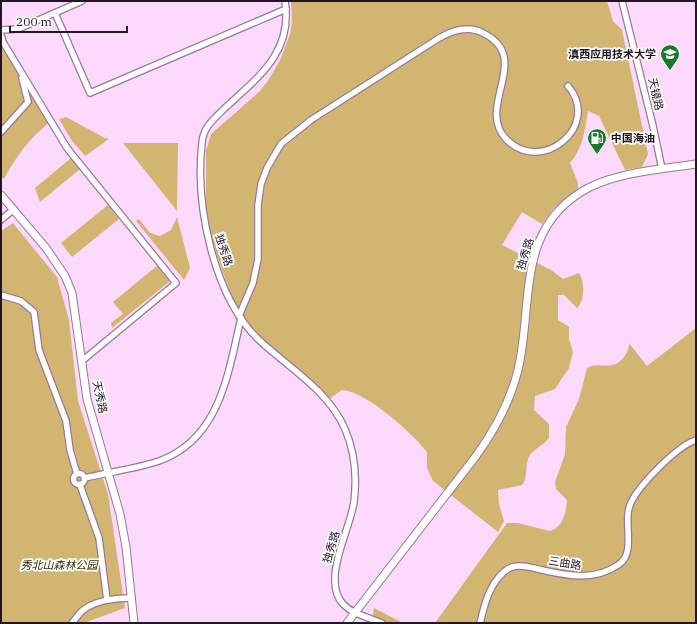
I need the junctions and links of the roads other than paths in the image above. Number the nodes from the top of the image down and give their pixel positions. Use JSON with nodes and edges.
{"nodes":[{"id":1,"x":82,"y":1,"type":"edge"},
{"id":2,"x":285,"y":1,"type":"edge"},
{"id":3,"x":622,"y":1,"type":"edge"},
{"id":4,"x":286,"y":9,"type":"junction"},
{"id":5,"x":55,"y":13,"type":"junction"},
{"id":6,"x":1,"y":30,"type":"edge"},
{"id":7,"x":1,"y":35,"type":"edge"},
{"id":8,"x":18,"y":68,"type":"junction"},
{"id":9,"x":568,"y":86,"type":"dead end"},
{"id":10,"x":1,"y":132,"type":"edge"},
{"id":11,"x":696,"y":164,"type":"edge"},
{"id":12,"x":662,"y":169,"type":"junction"},
{"id":13,"x":1,"y":195,"type":"edge"},
{"id":14,"x":14,"y":210,"type":"junction"},
{"id":15,"x":1,"y":220,"type":"edge"},
{"id":16,"x":1,"y":295,"type":"edge"},
{"id":17,"x":240,"y":317,"type":"junction"},
{"id":18,"x":82,"y":361,"type":"junction"},
{"id":19,"x":696,"y":440,"type":"edge"},
{"id":20,"x":108,"y":473,"type":"junction"},
{"id":21,"x":77,"y":474,"type":"junction"},
{"id":22,"x":85,"y":478,"type":"junction"},
{"id":23,"x":80,"y":485,"type":"junction"},
{"id":24,"x":132,"y":598,"type":"junction"},
{"id":25,"x":107,"y":600,"type":"junction"},
{"id":26,"x":355,"y":612,"type":"junction"},
{"id":27,"x":72,"y":623,"type":"edge"},
{"id":28,"x":134,"y":623,"type":"edge"},
{"id":29,"x":347,"y":623,"type":"edge"},
{"id":30,"x":382,"y":623,"type":"edge"},
{"id":31,"x":480,"y":623,"type":"edge"}],
"edges":[{"from":1,"to":5,"type":"street"},
{"from":2,"to":4,"type":"street","name":"独秀路"},
{"from":3,"to":12,"type":"street","name":"天镜路"},
{"from":4,"to":5,"type":"street"},
{"from":4,"to":17,"type":"street","name":"独秀路"},
{"from":5,"to":6,"type":"street"},
{"from":7,"to":8,"type":"street"},
{"from":8,"to":10,"type":"street"},
{"from":8,"to":18,"type":"street"},
{"from":9,"to":17,"type":"street"},
{"from":11,"to":12,"type":"main road","name":"独秀路"},
{"from":12,"to":26,"type":"main road","name":"独秀路"},
{"from":13,"to":14,"type":"main road","name":"天秀路"},
{"from":14,"to":15,"type":"street"},
{"from":14,"to":18,"type":"main road","name":"天秀路"},
{"from":16,"to":21,"type":"street"},
{"from":17,"to":20,"type":"street"},
{"from":17,"to":26,"type":"street","name":"独秀路"},
{"from":18,"to":20,"type":"main road","name":"天秀路"},
{"from":19,"to":31,"type":"street","name":"三曲路"},
{"from":20,"to":22,"type":"street"},
{"from":20,"to":24,"type":"main road","name":"天秀路"},
{"from":21,"to":22,"type":"street"},
{"from":21,"to":23,"type":"street"},
{"from":22,"to":23,"type":"street"},
{"from":23,"to":25,"type":"street"},
{"from":24,"to":25,"type":"street"},
{"from":24,"to":28,"type":"main road","name":"天秀路"},
{"from":25,"to":27,"type":"street"},
{"from":26,"to":29,"type":"main road"},
{"from":26,"to":30,"type":"street"}]}
